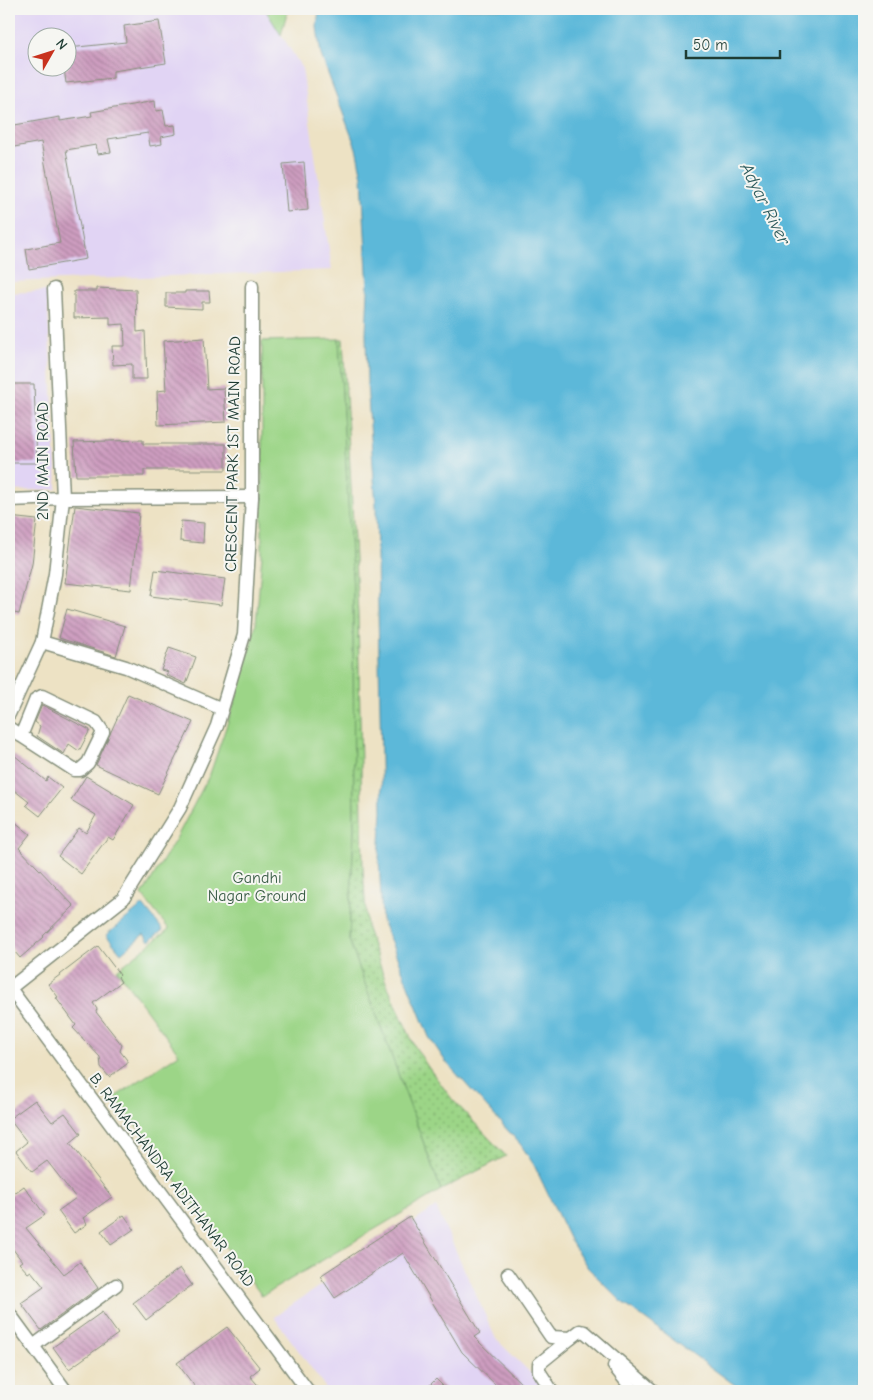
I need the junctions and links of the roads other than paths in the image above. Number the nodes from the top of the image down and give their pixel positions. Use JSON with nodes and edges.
{"nodes":[{"id":1,"x":252,"y":286,"type":"dead end"},
{"id":2,"x":54,"y":289,"type":"dead end"},
{"id":3,"x":252,"y":497,"type":"junction"},
{"id":4,"x":63,"y":498,"type":"junction"},
{"id":5,"x":9,"y":500,"type":"edge"},
{"id":6,"x":42,"y":642,"type":"junction"},
{"id":7,"x":222,"y":709,"type":"junction"},
{"id":8,"x":9,"y":714,"type":"edge"},
{"id":9,"x":9,"y":728,"type":"edge"},
{"id":10,"x":21,"y":736,"type":"junction"},
{"id":11,"x":9,"y":988,"type":"edge"},
{"id":12,"x":508,"y":1274,"type":"dead end"},
{"id":13,"x":116,"y":1285,"type":"dead end"},
{"id":14,"x":9,"y":1313,"type":"edge"},
{"id":15,"x":585,"y":1332,"type":"junction"},
{"id":16,"x":570,"y":1338,"type":"junction"},
{"id":17,"x":33,"y":1346,"type":"junction"},
{"id":18,"x":66,"y":1391,"type":"edge"},
{"id":19,"x":308,"y":1391,"type":"edge"},
{"id":20,"x":552,"y":1391,"type":"edge"},
{"id":21,"x":634,"y":1391,"type":"edge"},
{"id":22,"x":653,"y":1391,"type":"edge"}],
"edges":[{"from":1,"to":3,"type":"street","name":"CRESCENT PARK 1ST MAIN ROAD"},
{"from":2,"to":4,"type":"street","name":"2ND MAIN ROAD"},
{"from":3,"to":4,"type":"street"},
{"from":3,"to":7,"type":"street","name":"CRESCENT PARK 1ST MAIN ROAD"},
{"from":4,"to":5,"type":"street"},
{"from":4,"to":6,"type":"street","name":"2ND MAIN ROAD"},
{"from":6,"to":7,"type":"street"},
{"from":6,"to":8,"type":"street","name":"2ND MAIN ROAD"},
{"from":7,"to":11,"type":"street","name":"CRESCENT PARK 1ST MAIN ROAD"},
{"from":9,"to":10,"type":"street"},
{"from":10,"to":10,"type":"street"},
{"from":11,"to":19,"type":"street","name":"B. RAMACHANDRA ADITHANAR ROAD"},
{"from":12,"to":16,"type":"street"},
{"from":13,"to":17,"type":"street"},
{"from":14,"to":17,"type":"street"},
{"from":15,"to":16,"type":"street"},
{"from":15,"to":21,"type":"street"},
{"from":15,"to":22,"type":"street"},
{"from":16,"to":20,"type":"street"},
{"from":17,"to":18,"type":"street"}]}
